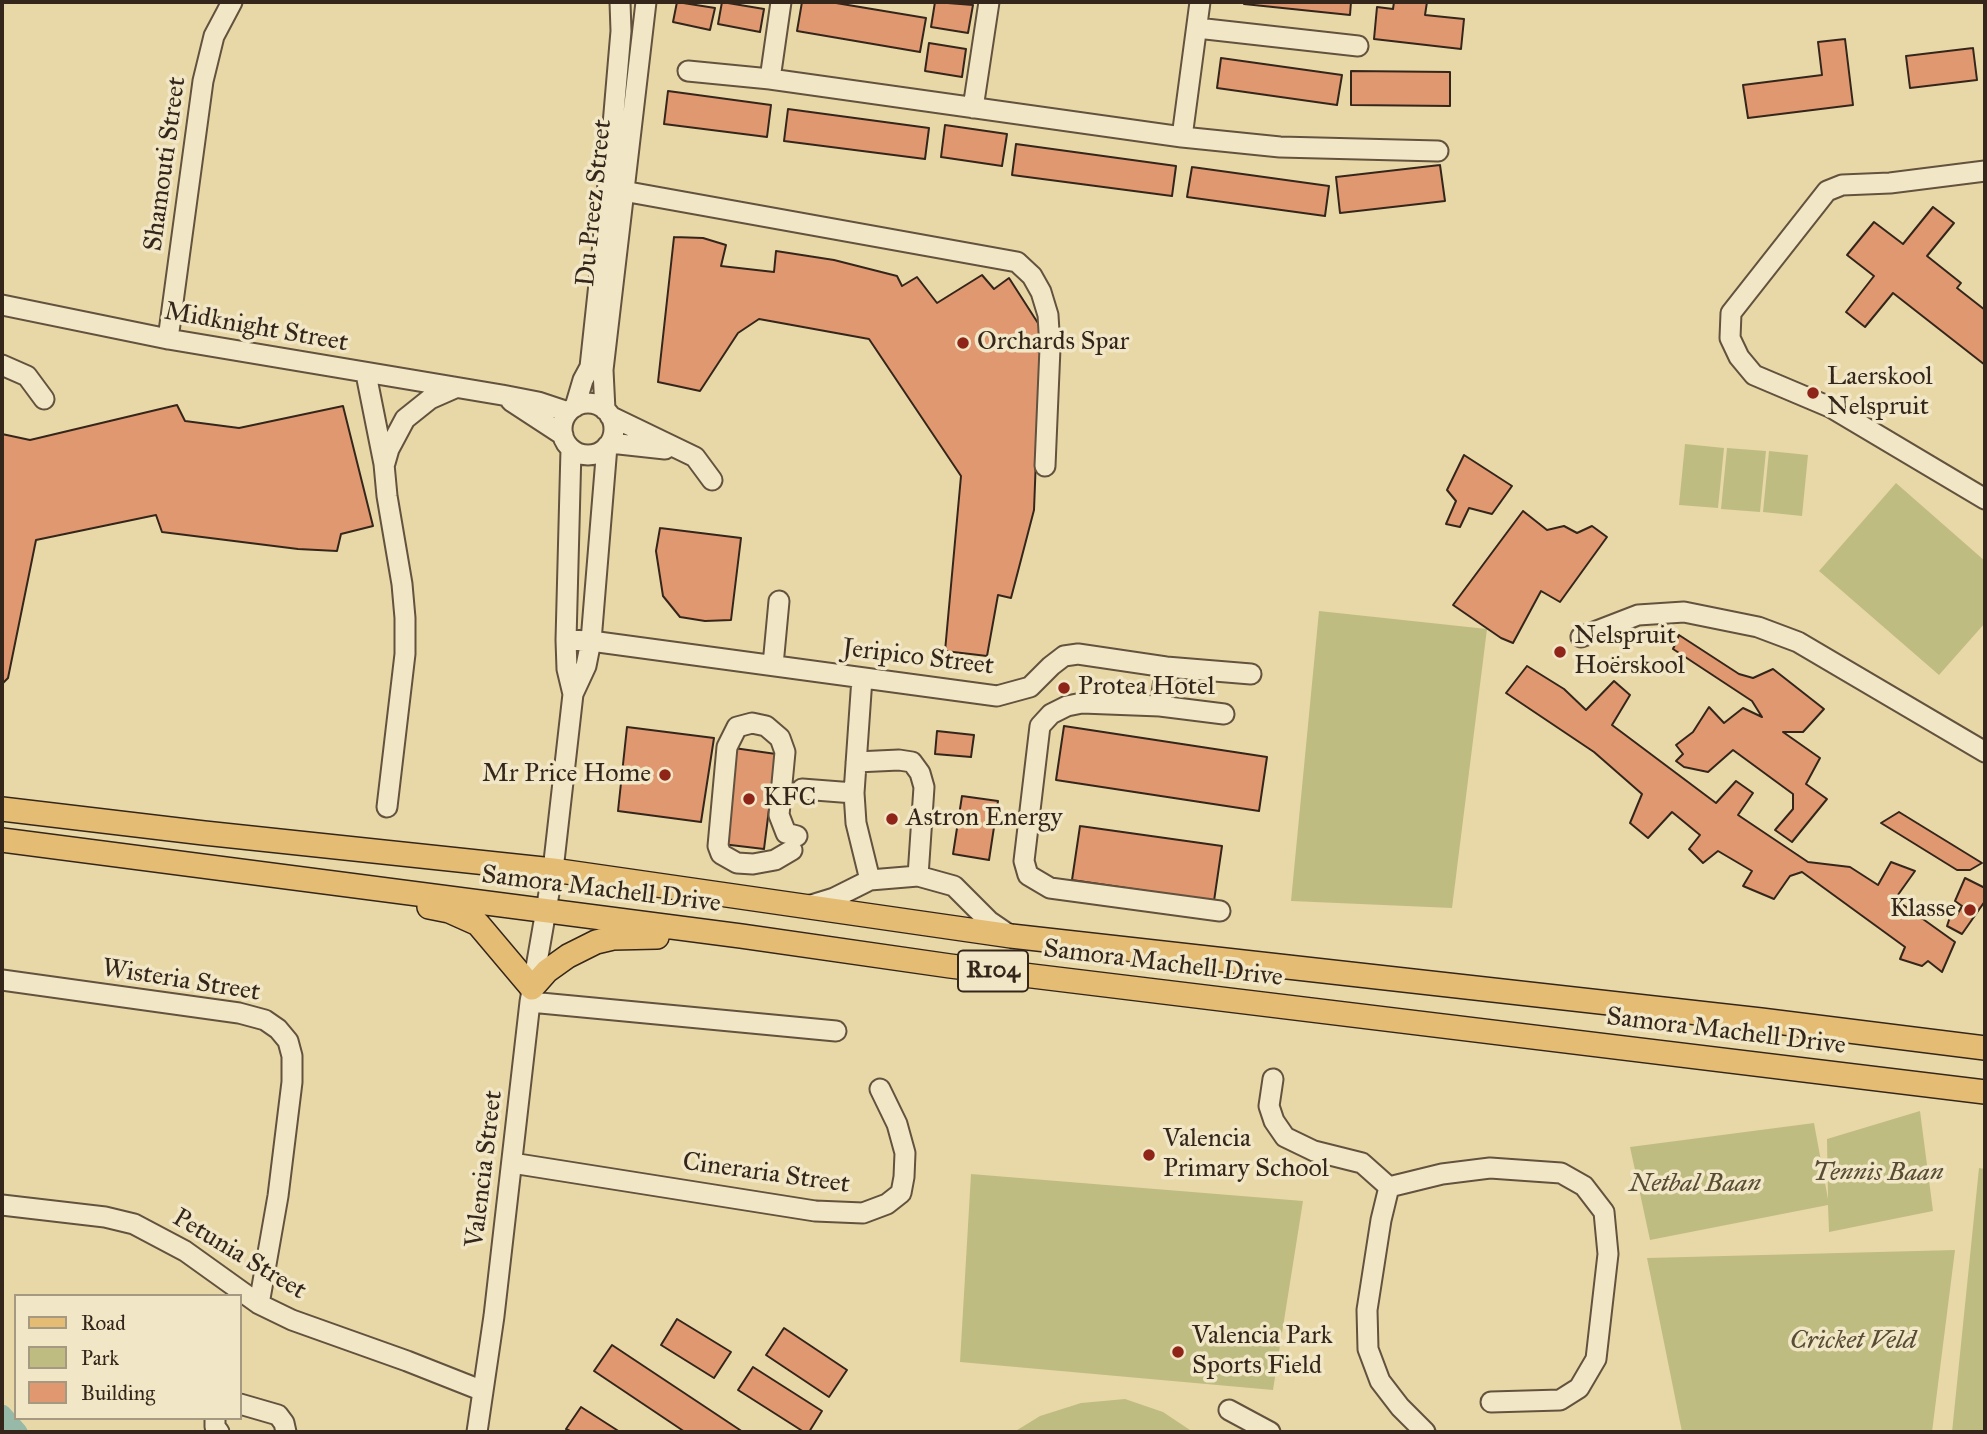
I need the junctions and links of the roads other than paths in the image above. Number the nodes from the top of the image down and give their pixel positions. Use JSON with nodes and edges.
{"nodes":[{"id":1,"x":232,"y":2,"type":"edge"},
{"id":2,"x":620,"y":2,"type":"edge"},
{"id":3,"x":646,"y":2,"type":"edge"},
{"id":4,"x":781,"y":2,"type":"edge"},
{"id":5,"x":989,"y":2,"type":"edge"},
{"id":6,"x":1200,"y":2,"type":"edge"},
{"id":7,"x":1197,"y":28,"type":"junction"},
{"id":8,"x":1358,"y":46,"type":"dead end"},
{"id":9,"x":688,"y":71,"type":"dead end"},
{"id":10,"x":770,"y":79,"type":"junction"},
{"id":11,"x":973,"y":108,"type":"junction"},
{"id":12,"x":1182,"y":137,"type":"junction"},
{"id":13,"x":1438,"y":151,"type":"dead end"},
{"id":14,"x":1985,"y":171,"type":"edge"},
{"id":15,"x":623,"y":191,"type":"junction"},
{"id":16,"x":2,"y":305,"type":"edge"},
{"id":17,"x":168,"y":339,"type":"junction"},
{"id":18,"x":2,"y":365,"type":"edge"},
{"id":19,"x":366,"y":374,"type":"junction"},
{"id":20,"x":455,"y":388,"type":"junction"},
{"id":21,"x":502,"y":395,"type":"junction"},
{"id":22,"x":44,"y":399,"type":"dead end"},
{"id":23,"x":572,"y":410,"type":"junction"},
{"id":24,"x":608,"y":413,"type":"junction"},
{"id":25,"x":567,"y":442,"type":"junction"},
{"id":26,"x":609,"y":445,"type":"junction"},
{"id":27,"x":686,"y":453,"type":"junction"},
{"id":28,"x":384,"y":464,"type":"junction"},
{"id":29,"x":1045,"y":466,"type":"dead end"},
{"id":30,"x":712,"y":480,"type":"dead end"},
{"id":31,"x":1985,"y":499,"type":"edge"},
{"id":32,"x":779,"y":601,"type":"dead end"},
{"id":33,"x":1581,"y":637,"type":"dead end"},
{"id":34,"x":566,"y":640,"type":"junction"},
{"id":35,"x":591,"y":641,"type":"junction"},
{"id":36,"x":773,"y":665,"type":"junction"},
{"id":37,"x":1166,"y":667,"type":"junction"},
{"id":38,"x":1251,"y":674,"type":"dead end"},
{"id":39,"x":862,"y":678,"type":"junction"},
{"id":40,"x":573,"y":694,"type":"junction"},
{"id":41,"x":1160,"y":706,"type":"junction"},
{"id":42,"x":1224,"y":714,"type":"dead end"},
{"id":43,"x":1985,"y":752,"type":"edge"},
{"id":44,"x":856,"y":762,"type":"junction"},
{"id":45,"x":802,"y":789,"type":"dead end"},
{"id":46,"x":853,"y":793,"type":"junction"},
{"id":47,"x":387,"y":807,"type":"dead end"},
{"id":48,"x":2,"y":808,"type":"edge"},
{"id":49,"x":2,"y":840,"type":"edge"},
{"id":50,"x":795,"y":843,"type":"joint"},
{"id":51,"x":553,"y":870,"type":"junction"},
{"id":52,"x":259,"y":873,"type":"junction"},
{"id":53,"x":918,"y":876,"type":"junction"},
{"id":54,"x":870,"y":880,"type":"junction"},
{"id":55,"x":804,"y":907,"type":"junction"},
{"id":56,"x":546,"y":911,"type":"junction"},
{"id":57,"x":1220,"y":911,"type":"dead end"},
{"id":58,"x":741,"y":936,"type":"junction"},
{"id":59,"x":1011,"y":936,"type":"junction"},
{"id":60,"x":2,"y":980,"type":"edge"},
{"id":61,"x":531,"y":995,"type":"junction"},
{"id":62,"x":836,"y":1031,"type":"dead end"},
{"id":63,"x":1985,"y":1048,"type":"edge"},
{"id":64,"x":1273,"y":1079,"type":"dead end"},
{"id":65,"x":880,"y":1090,"type":"dead end"},
{"id":66,"x":1985,"y":1092,"type":"edge"},
{"id":67,"x":512,"y":1163,"type":"junction"},
{"id":68,"x":1389,"y":1187,"type":"junction"},
{"id":69,"x":2,"y":1205,"type":"edge"},
{"id":70,"x":240,"y":1294,"type":"edge"},
{"id":71,"x":242,"y":1295,"type":"edge"},
{"id":72,"x":260,"y":1304,"type":"junction"},
{"id":73,"x":483,"y":1391,"type":"junction"},
{"id":74,"x":1491,"y":1402,"type":"dead end"},
{"id":75,"x":242,"y":1405,"type":"edge"},
{"id":76,"x":1229,"y":1410,"type":"dead end"},
{"id":77,"x":286,"y":1432,"type":"edge"},
{"id":78,"x":477,"y":1432,"type":"edge"},
{"id":79,"x":1270,"y":1432,"type":"edge"},
{"id":80,"x":1425,"y":1432,"type":"edge"}],
"edges":[{"from":1,"to":17,"type":"street","name":"Shamouti Street"},
{"from":2,"to":23,"type":"street","name":"Du Preez Street"},
{"from":3,"to":15,"type":"street","name":"Du Preez Street"},
{"from":4,"to":10,"type":"street"},
{"from":5,"to":11,"type":"street"},
{"from":6,"to":7,"type":"street"},
{"from":7,"to":8,"type":"street"},
{"from":7,"to":12,"type":"street"},
{"from":9,"to":10,"type":"street"},
{"from":10,"to":11,"type":"street"},
{"from":11,"to":12,"type":"street"},
{"from":12,"to":13,"type":"street"},
{"from":14,"to":31,"type":"street"},
{"from":15,"to":24,"type":"street","name":"Du Preez Street"},
{"from":15,"to":29,"type":"street"},
{"from":16,"to":17,"type":"street","name":"Midknight Street"},
{"from":17,"to":19,"type":"street","name":"Midknight Street"},
{"from":18,"to":22,"type":"street"},
{"from":19,"to":20,"type":"street","name":"Midknight Street"},
{"from":19,"to":28,"type":"street"},
{"from":20,"to":21,"type":"street","name":"Midknight Street"},
{"from":20,"to":28,"type":"street"},
{"from":21,"to":23,"type":"street","name":"Midknight Street"},
{"from":21,"to":25,"type":"street","name":"Midknight Street"},
{"from":23,"to":24,"type":"street"},
{"from":23,"to":25,"type":"street"},
{"from":24,"to":26,"type":"street"},
{"from":24,"to":27,"type":"street"},
{"from":25,"to":26,"type":"street"},
{"from":25,"to":34,"type":"street"},
{"from":26,"to":27,"type":"street"},
{"from":26,"to":35,"type":"street"},
{"from":27,"to":30,"type":"street"},
{"from":28,"to":47,"type":"street"},
{"from":32,"to":36,"type":"street"},
{"from":33,"to":43,"type":"street"},
{"from":34,"to":35,"type":"street","name":"Jeripico Street"},
{"from":34,"to":40,"type":"street"},
{"from":35,"to":36,"type":"street","name":"Jeripico Street"},
{"from":35,"to":40,"type":"street"},
{"from":36,"to":39,"type":"street","name":"Jeripico Street"},
{"from":37,"to":38,"type":"street","name":"Jeripico Street"},
{"from":37,"to":39,"type":"street","name":"Jeripico Street"},
{"from":37,"to":41,"type":"street"},
{"from":39,"to":44,"type":"street"},
{"from":40,"to":51,"type":"street"},
{"from":41,"to":42,"type":"street"},
{"from":41,"to":57,"type":"street"},
{"from":44,"to":46,"type":"street"},
{"from":44,"to":53,"type":"street"},
{"from":45,"to":46,"type":"street"},
{"from":46,"to":54,"type":"street"},
{"from":48,"to":51,"type":"main road","name":"Samora Machell Drive","number":"R104"},
{"from":49,"to":52,"type":"main road","name":"Samora Machell Drive","number":"R104"},
{"from":50,"to":50,"type":"street"},
{"from":51,"to":55,"type":"main road","name":"Samora Machell Drive","number":"R104"},
{"from":51,"to":56,"type":"street"},
{"from":52,"to":56,"type":"main road","name":"Samora Machell Drive","number":"R104"},
{"from":52,"to":61,"type":"main road"},
{"from":53,"to":54,"type":"street"},
{"from":53,"to":59,"type":"street"},
{"from":54,"to":55,"type":"street"},
{"from":55,"to":59,"type":"main road","name":"Samora Machell Drive","number":"R104"},
{"from":56,"to":58,"type":"main road","name":"Samora Machell Drive","number":"R104"},
{"from":56,"to":61,"type":"street","name":"Valencia Street"},
{"from":58,"to":61,"type":"main road"},
{"from":58,"to":66,"type":"main road","name":"Samora Machell Drive","number":"R104"},
{"from":59,"to":63,"type":"main road","name":"Samora Machell Drive","number":"R104"},
{"from":60,"to":72,"type":"street","name":"Wisteria Street"},
{"from":61,"to":62,"type":"street"},
{"from":61,"to":67,"type":"street","name":"Valencia Street"},
{"from":64,"to":68,"type":"street"},
{"from":65,"to":67,"type":"street","name":"Cineraria Street"},
{"from":67,"to":73,"type":"street","name":"Valencia Street"},
{"from":68,"to":74,"type":"street"},
{"from":68,"to":80,"type":"street"},
{"from":69,"to":70,"type":"street","name":"Petunia Street"},
{"from":71,"to":72,"type":"street","name":"Petunia Street"},
{"from":72,"to":73,"type":"street","name":"Petunia Street"},
{"from":73,"to":78,"type":"street","name":"Valencia Street"},
{"from":75,"to":77,"type":"street"},
{"from":76,"to":79,"type":"street"}]}
